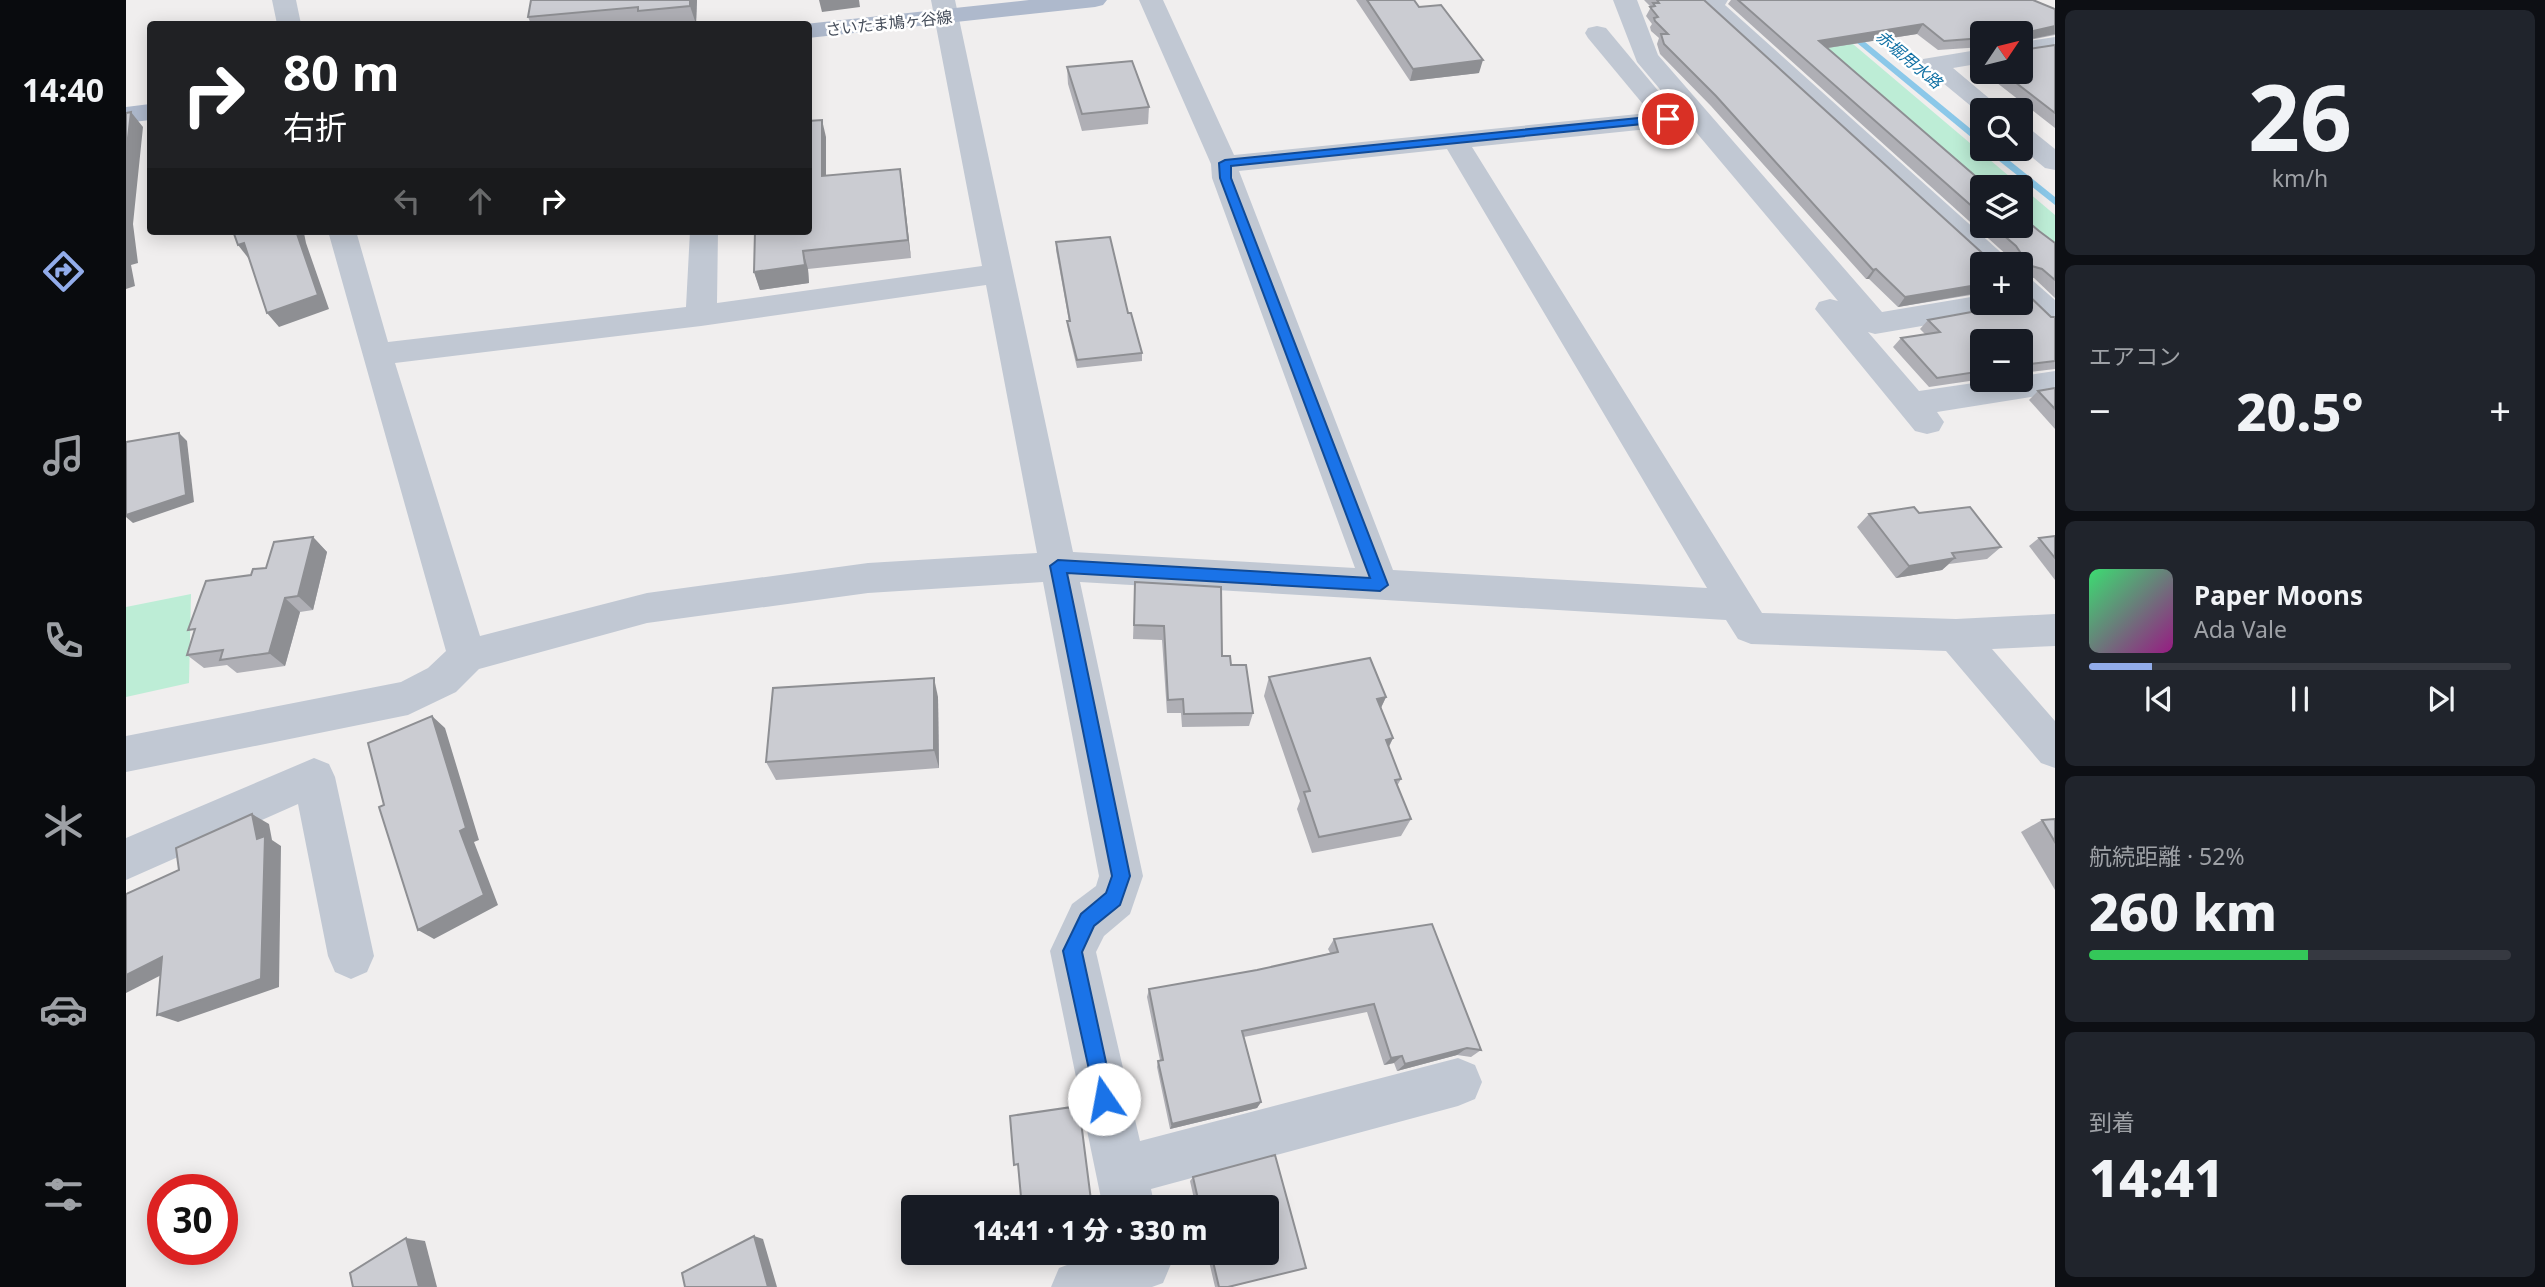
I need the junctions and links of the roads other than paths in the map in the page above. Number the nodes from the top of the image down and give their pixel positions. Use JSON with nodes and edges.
{"nodes":[{"id":1,"x":284,"y":0,"type":"edge"},
{"id":2,"x":1096,"y":0,"type":"edge"},
{"id":3,"x":1151,"y":0,"type":"edge"},
{"id":4,"x":1625,"y":0,"type":"edge"},
{"id":5,"x":1716,"y":0,"type":"edge"},
{"id":6,"x":945,"y":9,"type":"edge"},
{"id":7,"x":288,"y":21,"type":"edge"},
{"id":8,"x":812,"y":30,"type":"edge"},
{"id":9,"x":1597,"y":33,"type":"dead end"},
{"id":10,"x":2055,"y":44,"type":"edge"},
{"id":11,"x":2034,"y":47,"type":"edge"},
{"id":12,"x":1970,"y":57,"type":"edge"},
{"id":13,"x":1975,"y":98,"type":"edge"},
{"id":14,"x":147,"y":112,"type":"edge"},
{"id":15,"x":126,"y":115,"type":"edge"},
{"id":16,"x":1668,"y":119,"type":"junction"},
{"id":17,"x":1454,"y":139,"type":"junction"},
{"id":18,"x":2033,"y":145,"type":"edge"},
{"id":19,"x":2055,"y":162,"type":"edge"},
{"id":20,"x":1225,"y":163,"type":"junction"},
{"id":21,"x":343,"y":235,"type":"edge"},
{"id":22,"x":704,"y":235,"type":"edge"},
{"id":23,"x":1983,"y":252,"type":"edge"},
{"id":24,"x":998,"y":274,"type":"junction"},
{"id":25,"x":2033,"y":300,"type":"edge"},
{"id":26,"x":1970,"y":308,"type":"edge"},
{"id":27,"x":701,"y":316,"type":"junction"},
{"id":28,"x":2055,"y":317,"type":"edge"},
{"id":29,"x":376,"y":354,"type":"junction"},
{"id":30,"x":2055,"y":382,"type":"edge"},
{"id":31,"x":1058,"y":566,"type":"junction"},
{"id":32,"x":1380,"y":585,"type":"junction"},
{"id":33,"x":1737,"y":605,"type":"junction"},
{"id":34,"x":2055,"y":630,"type":"edge"},
{"id":35,"x":1956,"y":635,"type":"junction"},
{"id":36,"x":467,"y":656,"type":"junction"},
{"id":37,"x":2055,"y":750,"type":"edge"},
{"id":38,"x":126,"y":754,"type":"edge"},
{"id":39,"x":126,"y":859,"type":"edge"},
{"id":40,"x":351,"y":956,"type":"dead end"},
{"id":41,"x":1458,"y":1082,"type":"dead end"},
{"id":42,"x":1124,"y":1190,"type":"edge"},
{"id":43,"x":1147,"y":1268,"type":"edge"},
{"id":44,"x":1078,"y":1287,"type":"edge"}],
"edges":[{"from":1,"to":7,"type":"street"},
{"from":2,"to":6,"type":"main road","name":"さいたま鳩ヶ谷線"},
{"from":3,"to":20,"type":"street"},
{"from":4,"to":26,"type":"street"},
{"from":5,"to":23,"type":"street"},
{"from":6,"to":8,"type":"main road","name":"さいたま鳩ヶ谷線"},
{"from":6,"to":24,"type":"street"},
{"from":9,"to":16,"type":"street"},
{"from":10,"to":11,"type":"street"},
{"from":12,"to":13,"type":"street"},
{"from":14,"to":15,"type":"main road"},
{"from":16,"to":17,"type":"street"},
{"from":16,"to":30,"type":"street"},
{"from":17,"to":20,"type":"street"},
{"from":17,"to":33,"type":"street"},
{"from":18,"to":19,"type":"street"},
{"from":20,"to":32,"type":"street"},
{"from":21,"to":29,"type":"street"},
{"from":22,"to":27,"type":"street"},
{"from":24,"to":27,"type":"street"},
{"from":24,"to":31,"type":"street"},
{"from":25,"to":28,"type":"street"},
{"from":27,"to":29,"type":"street"},
{"from":29,"to":36,"type":"street"},
{"from":31,"to":32,"type":"street"},
{"from":31,"to":36,"type":"street"},
{"from":31,"to":42,"type":"street"},
{"from":32,"to":33,"type":"street"},
{"from":33,"to":35,"type":"street"},
{"from":34,"to":35,"type":"street"},
{"from":35,"to":37,"type":"street"},
{"from":36,"to":38,"type":"street"},
{"from":39,"to":40,"type":"street"},
{"from":41,"to":42,"type":"street"},
{"from":43,"to":44,"type":"street"}]}
